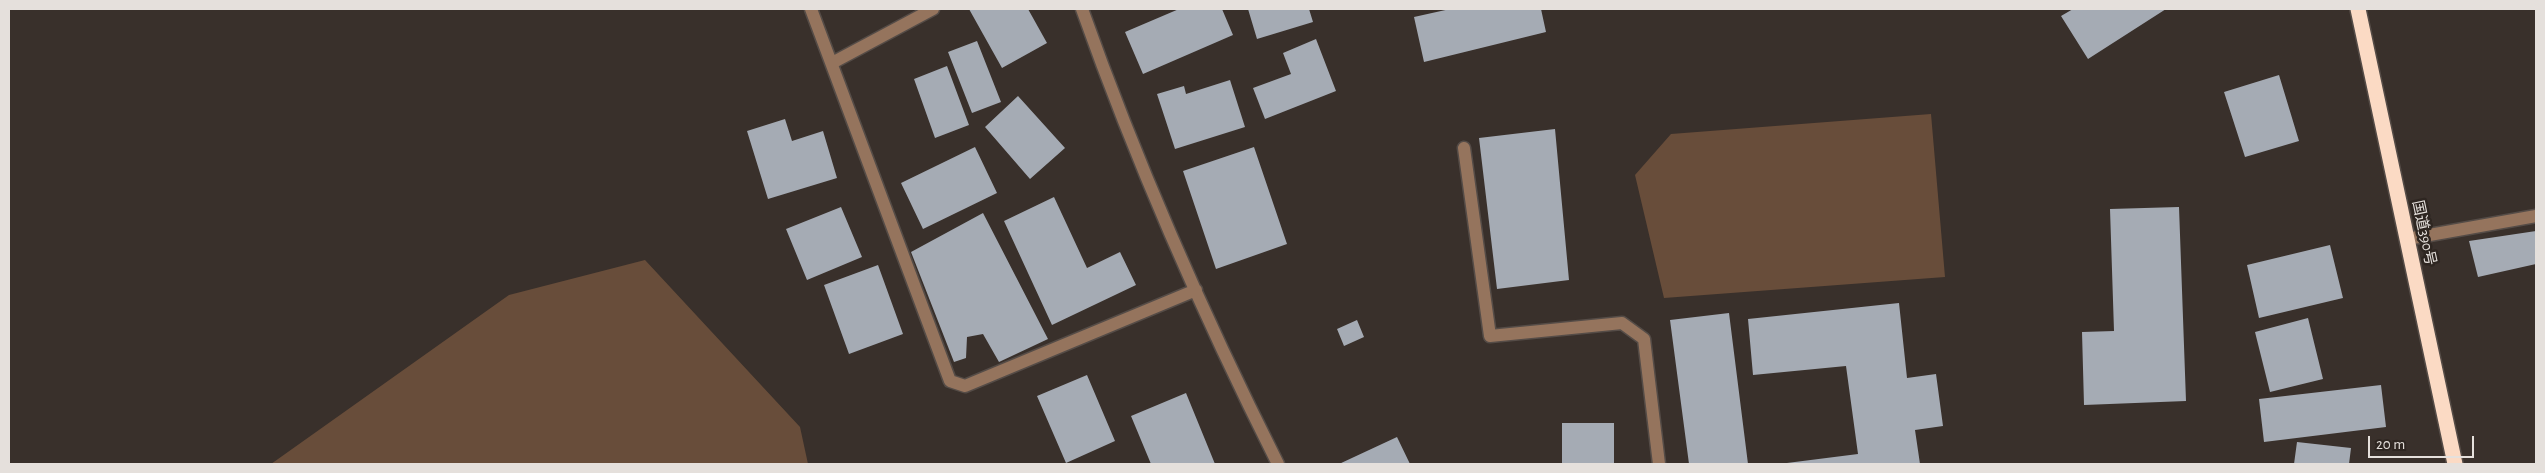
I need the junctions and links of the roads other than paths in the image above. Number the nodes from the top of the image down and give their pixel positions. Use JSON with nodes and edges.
{"nodes":[{"id":1,"x":811,"y":9,"type":"edge"},
{"id":2,"x":933,"y":9,"type":"edge"},
{"id":3,"x":1082,"y":9,"type":"edge"},
{"id":4,"x":2358,"y":9,"type":"edge"},
{"id":5,"x":832,"y":63,"type":"junction"},
{"id":6,"x":1464,"y":148,"type":"dead end"},
{"id":7,"x":2536,"y":216,"type":"edge"},
{"id":8,"x":2407,"y":239,"type":"junction"},
{"id":9,"x":1196,"y":290,"type":"junction"},
{"id":10,"x":1278,"y":464,"type":"edge"},
{"id":11,"x":1658,"y":464,"type":"edge"},
{"id":12,"x":2455,"y":464,"type":"edge"}],
"edges":[{"from":1,"to":5,"type":"street"},
{"from":2,"to":5,"type":"street"},
{"from":3,"to":9,"type":"street"},
{"from":4,"to":8,"type":"highway","name":"国道390号"},
{"from":5,"to":9,"type":"street"},
{"from":6,"to":11,"type":"street"},
{"from":7,"to":8,"type":"street"},
{"from":8,"to":12,"type":"highway","name":"国道390号"},
{"from":9,"to":10,"type":"street"}]}
